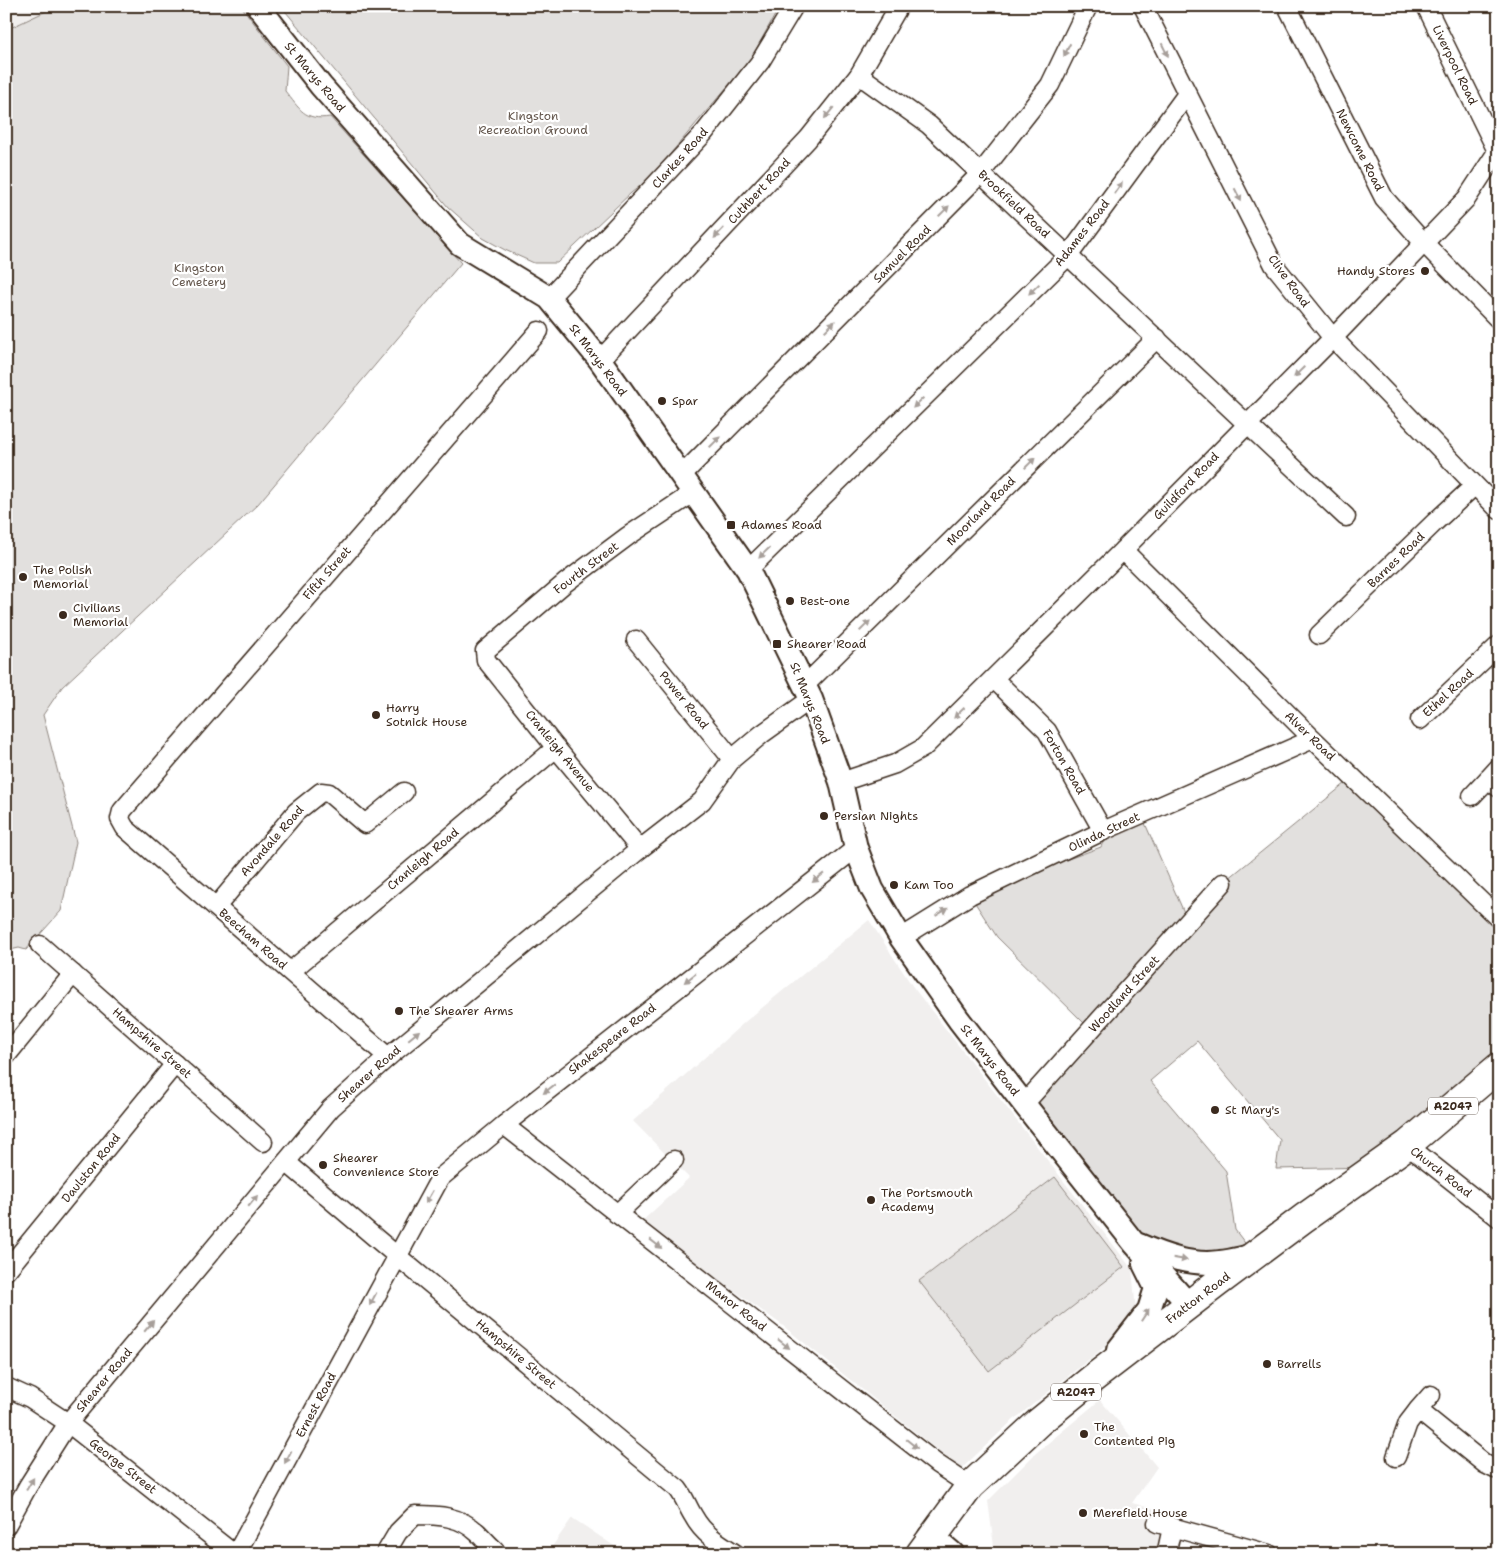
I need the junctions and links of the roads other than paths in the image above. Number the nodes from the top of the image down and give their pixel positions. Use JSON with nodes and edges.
{"nodes":[{"id":1,"x":258,"y":6,"type":"edge"},
{"id":2,"x":794,"y":6,"type":"edge"},
{"id":3,"x":898,"y":6,"type":"edge"},
{"id":4,"x":1088,"y":6,"type":"edge"},
{"id":5,"x":1143,"y":6,"type":"edge"},
{"id":6,"x":1288,"y":6,"type":"edge"},
{"id":7,"x":1426,"y":6,"type":"edge"},
{"id":8,"x":860,"y":75,"type":"junction"},
{"id":9,"x":1187,"y":94,"type":"junction"},
{"id":10,"x":1498,"y":150,"type":"edge"},
{"id":11,"x":982,"y":174,"type":"junction"},
{"id":12,"x":1424,"y":243,"type":"junction"},
{"id":13,"x":1068,"y":255,"type":"junction"},
{"id":14,"x":549,"y":298,"type":"junction"},
{"id":15,"x":1499,"y":320,"type":"edge"},
{"id":16,"x":539,"y":330,"type":"dead end"},
{"id":17,"x":1156,"y":338,"type":"junction"},
{"id":18,"x":1333,"y":338,"type":"junction"},
{"id":19,"x":600,"y":360,"type":"junction"},
{"id":20,"x":1247,"y":424,"type":"junction"},
{"id":21,"x":687,"y":485,"type":"junction"},
{"id":22,"x":1474,"y":486,"type":"junction"},
{"id":23,"x":1499,"y":510,"type":"edge"},
{"id":24,"x":1346,"y":517,"type":"dead end"},
{"id":25,"x":1123,"y":550,"type":"junction"},
{"id":26,"x":748,"y":570,"type":"junction"},
{"id":27,"x":1319,"y":635,"type":"dead end"},
{"id":28,"x":636,"y":640,"type":"dead end"},
{"id":29,"x":1499,"y":645,"type":"edge"},
{"id":30,"x":485,"y":651,"type":"joint"},
{"id":31,"x":994,"y":679,"type":"junction"},
{"id":32,"x":808,"y":692,"type":"junction"},
{"id":33,"x":1420,"y":720,"type":"dead end"},
{"id":34,"x":1313,"y":739,"type":"junction"},
{"id":35,"x":556,"y":748,"type":"junction"},
{"id":36,"x":732,"y":760,"type":"junction"},
{"id":37,"x":1495,"y":778,"type":"edge"},
{"id":38,"x":841,"y":782,"type":"junction"},
{"id":39,"x":404,"y":792,"type":"dead end"},
{"id":40,"x":1472,"y":796,"type":"dead end"},
{"id":41,"x":120,"y":819,"type":"joint"},
{"id":42,"x":1103,"y":831,"type":"junction"},
{"id":43,"x":640,"y":848,"type":"junction"},
{"id":44,"x":856,"y":848,"type":"junction"},
{"id":45,"x":1223,"y":883,"type":"dead end"},
{"id":46,"x":216,"y":907,"type":"junction"},
{"id":47,"x":1499,"y":919,"type":"edge"},
{"id":48,"x":901,"y":938,"type":"junction"},
{"id":49,"x":40,"y":945,"type":"dead end"},
{"id":50,"x":291,"y":971,"type":"junction"},
{"id":51,"x":73,"y":974,"type":"junction"},
{"id":52,"x":6,"y":1056,"type":"edge"},
{"id":53,"x":388,"y":1057,"type":"junction"},
{"id":54,"x":176,"y":1064,"type":"junction"},
{"id":55,"x":1499,"y":1067,"type":"edge"},
{"id":56,"x":1024,"y":1104,"type":"junction"},
{"id":57,"x":504,"y":1124,"type":"junction"},
{"id":58,"x":263,"y":1142,"type":"dead end"},
{"id":59,"x":1407,"y":1145,"type":"junction"},
{"id":60,"x":674,"y":1160,"type":"dead end"},
{"id":61,"x":286,"y":1162,"type":"junction"},
{"id":62,"x":618,"y":1214,"type":"junction"},
{"id":63,"x":1499,"y":1218,"type":"edge"},
{"id":64,"x":1134,"y":1243,"type":"junction"},
{"id":65,"x":1254,"y":1255,"type":"junction"},
{"id":66,"x":396,"y":1256,"type":"junction"},
{"id":67,"x":6,"y":1271,"type":"edge"},
{"id":68,"x":1189,"y":1305,"type":"junction"},
{"id":69,"x":1092,"y":1379,"type":"junction"},
{"id":70,"x":6,"y":1387,"type":"edge"},
{"id":71,"x":1431,"y":1395,"type":"dead end"},
{"id":72,"x":1418,"y":1410,"type":"junction"},
{"id":73,"x":68,"y":1423,"type":"junction"},
{"id":74,"x":1396,"y":1457,"type":"dead end"},
{"id":75,"x":1499,"y":1467,"type":"edge"},
{"id":76,"x":970,"y":1486,"type":"junction"},
{"id":77,"x":6,"y":1526,"type":"edge"},
{"id":78,"x":934,"y":1548,"type":"edge"},
{"id":79,"x":495,"y":1550,"type":"dead end"},
{"id":80,"x":1167,"y":1550,"type":"dead end"},
{"id":81,"x":235,"y":1554,"type":"edge"},
{"id":82,"x":386,"y":1554,"type":"edge"},
{"id":83,"x":736,"y":1554,"type":"edge"},
{"id":84,"x":1269,"y":1554,"type":"edge"}],
"edges":[{"from":1,"to":14,"type":"street","name":"St Marys Road"},
{"from":2,"to":14,"type":"street","name":"Clarkes Road"},
{"from":3,"to":8,"type":"street","name":"Cuthbert Road"},
{"from":4,"to":11,"type":"street","name":"Samuel Road","one_way":true},
{"from":5,"to":9,"type":"street","name":"Clive Road","one_way":true},
{"from":6,"to":12,"type":"street","name":"Newcome Road"},
{"from":7,"to":10,"type":"street","name":"Liverpool Road"},
{"from":8,"to":11,"type":"street","name":"Brookfield Road"},
{"from":8,"to":19,"type":"street","name":"Cuthbert Road","one_way":true},
{"from":13,"to":9,"type":"street","name":"Adames Road","one_way":true},
{"from":9,"to":18,"type":"street","name":"Clive Road","one_way":true},
{"from":10,"to":12,"type":"street","name":"Guildford Road"},
{"from":11,"to":13,"type":"street","name":"Brookfield Road"},
{"from":21,"to":11,"type":"street","name":"Samuel Road","one_way":true},
{"from":12,"to":15,"type":"street","name":"Newcome Road"},
{"from":12,"to":18,"type":"street","name":"Guildford Road"},
{"from":13,"to":17,"type":"street","name":"Brookfield Road"},
{"from":13,"to":26,"type":"street","name":"Adames Road","one_way":true},
{"from":14,"to":19,"type":"street","name":"St Marys Road"},
{"from":16,"to":41,"type":"street","name":"Fifth Street"},
{"from":17,"to":20,"type":"street","name":"Brookfield Road"},
{"from":32,"to":17,"type":"street","name":"Moorland Road","one_way":true},
{"from":18,"to":20,"type":"street","name":"Guildford Road","one_way":true},
{"from":18,"to":22,"type":"street","name":"Clive Road"},
{"from":19,"to":21,"type":"street","name":"St Marys Road"},
{"from":20,"to":24,"type":"street","name":"Brookfield Road"},
{"from":20,"to":25,"type":"street","name":"Guildford Road"},
{"from":21,"to":26,"type":"street","name":"St Marys Road"},
{"from":21,"to":30,"type":"street","name":"Fourth Street"},
{"from":22,"to":23,"type":"street","name":"Clive Road"},
{"from":22,"to":27,"type":"street","name":"Barnes Road"},
{"from":25,"to":31,"type":"street","name":"Guildford Road"},
{"from":25,"to":34,"type":"street","name":"Alver Road"},
{"from":26,"to":32,"type":"street","name":"St Marys Road"},
{"from":28,"to":36,"type":"street","name":"Power Road"},
{"from":29,"to":33,"type":"street","name":"Ethel Road"},
{"from":30,"to":35,"type":"street","name":"Cranleigh Avenue"},
{"from":31,"to":38,"type":"street","name":"Guildford Road","one_way":true},
{"from":31,"to":42,"type":"street","name":"Forton Road"},
{"from":32,"to":36,"type":"street","name":"Shearer Road"},
{"from":32,"to":38,"type":"street","name":"St Marys Road"},
{"from":34,"to":42,"type":"street","name":"Olinda Street"},
{"from":34,"to":47,"type":"street","name":"Alver Road"},
{"from":35,"to":43,"type":"street","name":"Cranleigh Avenue"},
{"from":35,"to":50,"type":"street","name":"Cranleigh Road"},
{"from":36,"to":43,"type":"street","name":"Shearer Road"},
{"from":37,"to":40,"type":"street"},
{"from":38,"to":44,"type":"street","name":"St Marys Road"},
{"from":39,"to":46,"type":"street","name":"Avondale Road"},
{"from":41,"to":46,"type":"street","name":"Beecham Road"},
{"from":48,"to":42,"type":"street","name":"Olinda Street","one_way":true},
{"from":53,"to":43,"type":"street","name":"Shearer Road","one_way":true},
{"from":44,"to":48,"type":"street","name":"St Marys Road"},
{"from":44,"to":57,"type":"street","name":"Shakespeare Road","one_way":true},
{"from":45,"to":56,"type":"street","name":"Woodland Street"},
{"from":46,"to":50,"type":"street","name":"Beecham Road"},
{"from":48,"to":56,"type":"street","name":"St Marys Road"},
{"from":49,"to":51,"type":"street","name":"Hampshire Street"},
{"from":50,"to":53,"type":"street","name":"Beecham Road"},
{"from":51,"to":52,"type":"street"},
{"from":51,"to":54,"type":"street","name":"Hampshire Street"},
{"from":53,"to":61,"type":"street","name":"Shearer Road"},
{"from":54,"to":58,"type":"street","name":"Hampshire Street"},
{"from":54,"to":67,"type":"street","name":"Daulston Road"},
{"from":55,"to":59,"type":"main road","name":"Fratton Road","number":"A2047"},
{"from":56,"to":64,"type":"street","name":"St Marys Road"},
{"from":57,"to":62,"type":"street","name":"Manor Road"},
{"from":57,"to":66,"type":"street","name":"Shakespeare Road","one_way":true},
{"from":59,"to":63,"type":"street","name":"Church Road"},
{"from":59,"to":65,"type":"main road","name":"Fratton Road","number":"A2047"},
{"from":60,"to":62,"type":"street"},
{"from":61,"to":66,"type":"street","name":"Hampshire Street"},
{"from":73,"to":61,"type":"street","name":"Shearer Road","one_way":true},
{"from":62,"to":76,"type":"street","name":"Manor Road","one_way":true},
{"from":64,"to":65,"type":"street","one_way":true},
{"from":64,"to":68,"type":"street","name":"St Marys Road"},
{"from":69,"to":64,"type":"street","one_way":true},
{"from":65,"to":68,"type":"main road","name":"Fratton Road","number":"A2047"},
{"from":66,"to":81,"type":"street","name":"Ernest Road","one_way":true},
{"from":66,"to":83,"type":"street","name":"Hampshire Street"},
{"from":68,"to":69,"type":"main road","name":"Fratton Road","number":"A2047"},
{"from":69,"to":76,"type":"main road","name":"Fratton Road","number":"A2047"},
{"from":70,"to":73,"type":"street","name":"George Street"},
{"from":71,"to":72,"type":"street"},
{"from":72,"to":74,"type":"street"},
{"from":72,"to":75,"type":"street"},
{"from":77,"to":73,"type":"street","name":"Shearer Road","one_way":true},
{"from":73,"to":81,"type":"street","name":"George Street"},
{"from":76,"to":78,"type":"main road","name":"Fratton Road","number":"A2047"},
{"from":79,"to":82,"type":"street"},
{"from":80,"to":84,"type":"street"}]}
